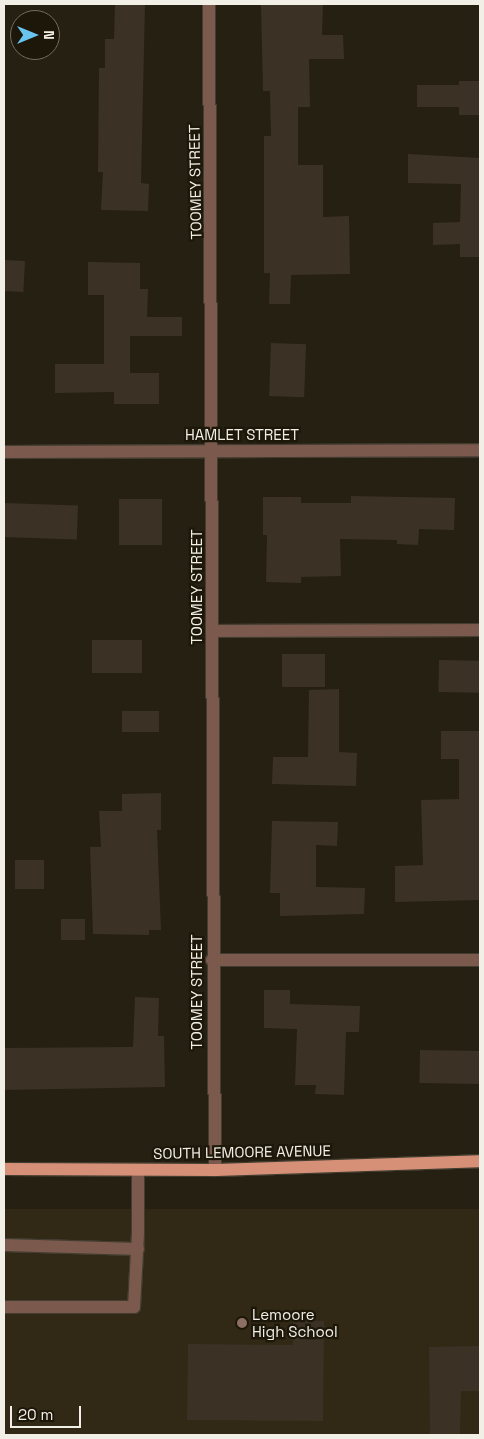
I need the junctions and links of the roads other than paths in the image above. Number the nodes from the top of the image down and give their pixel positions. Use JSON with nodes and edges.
{"nodes":[{"id":1,"x":209,"y":4,"type":"edge"},
{"id":2,"x":480,"y":450,"type":"edge"},
{"id":3,"x":4,"y":452,"type":"edge"},
{"id":4,"x":214,"y":452,"type":"junction"},
{"id":5,"x":480,"y":630,"type":"edge"},
{"id":6,"x":213,"y":631,"type":"junction"},
{"id":7,"x":212,"y":960,"type":"junction"},
{"id":8,"x":480,"y":960,"type":"edge"},
{"id":9,"x":480,"y":1161,"type":"edge"},
{"id":10,"x":4,"y":1169,"type":"edge"},
{"id":11,"x":138,"y":1170,"type":"junction"},
{"id":12,"x":214,"y":1170,"type":"junction"},
{"id":13,"x":4,"y":1246,"type":"edge"},
{"id":14,"x":138,"y":1249,"type":"junction"},
{"id":15,"x":4,"y":1307,"type":"edge"}],
"edges":[{"from":1,"to":4,"type":"street","name":"TOOMEY STREET"},
{"from":2,"to":4,"type":"street","name":"HAMLET STREET"},
{"from":3,"to":4,"type":"street","name":"HAMLET STREET"},
{"from":4,"to":6,"type":"street","name":"TOOMEY STREET"},
{"from":5,"to":6,"type":"street"},
{"from":6,"to":7,"type":"street","name":"TOOMEY STREET"},
{"from":7,"to":8,"type":"street"},
{"from":7,"to":12,"type":"street","name":"TOOMEY STREET"},
{"from":9,"to":12,"type":"main road","name":"SOUTH LEMOORE AVENUE"},
{"from":10,"to":11,"type":"main road","name":"SOUTH LEMOORE AVENUE"},
{"from":11,"to":12,"type":"main road","name":"SOUTH LEMOORE AVENUE"},
{"from":11,"to":14,"type":"street"},
{"from":13,"to":14,"type":"street"},
{"from":14,"to":15,"type":"street"}]}
